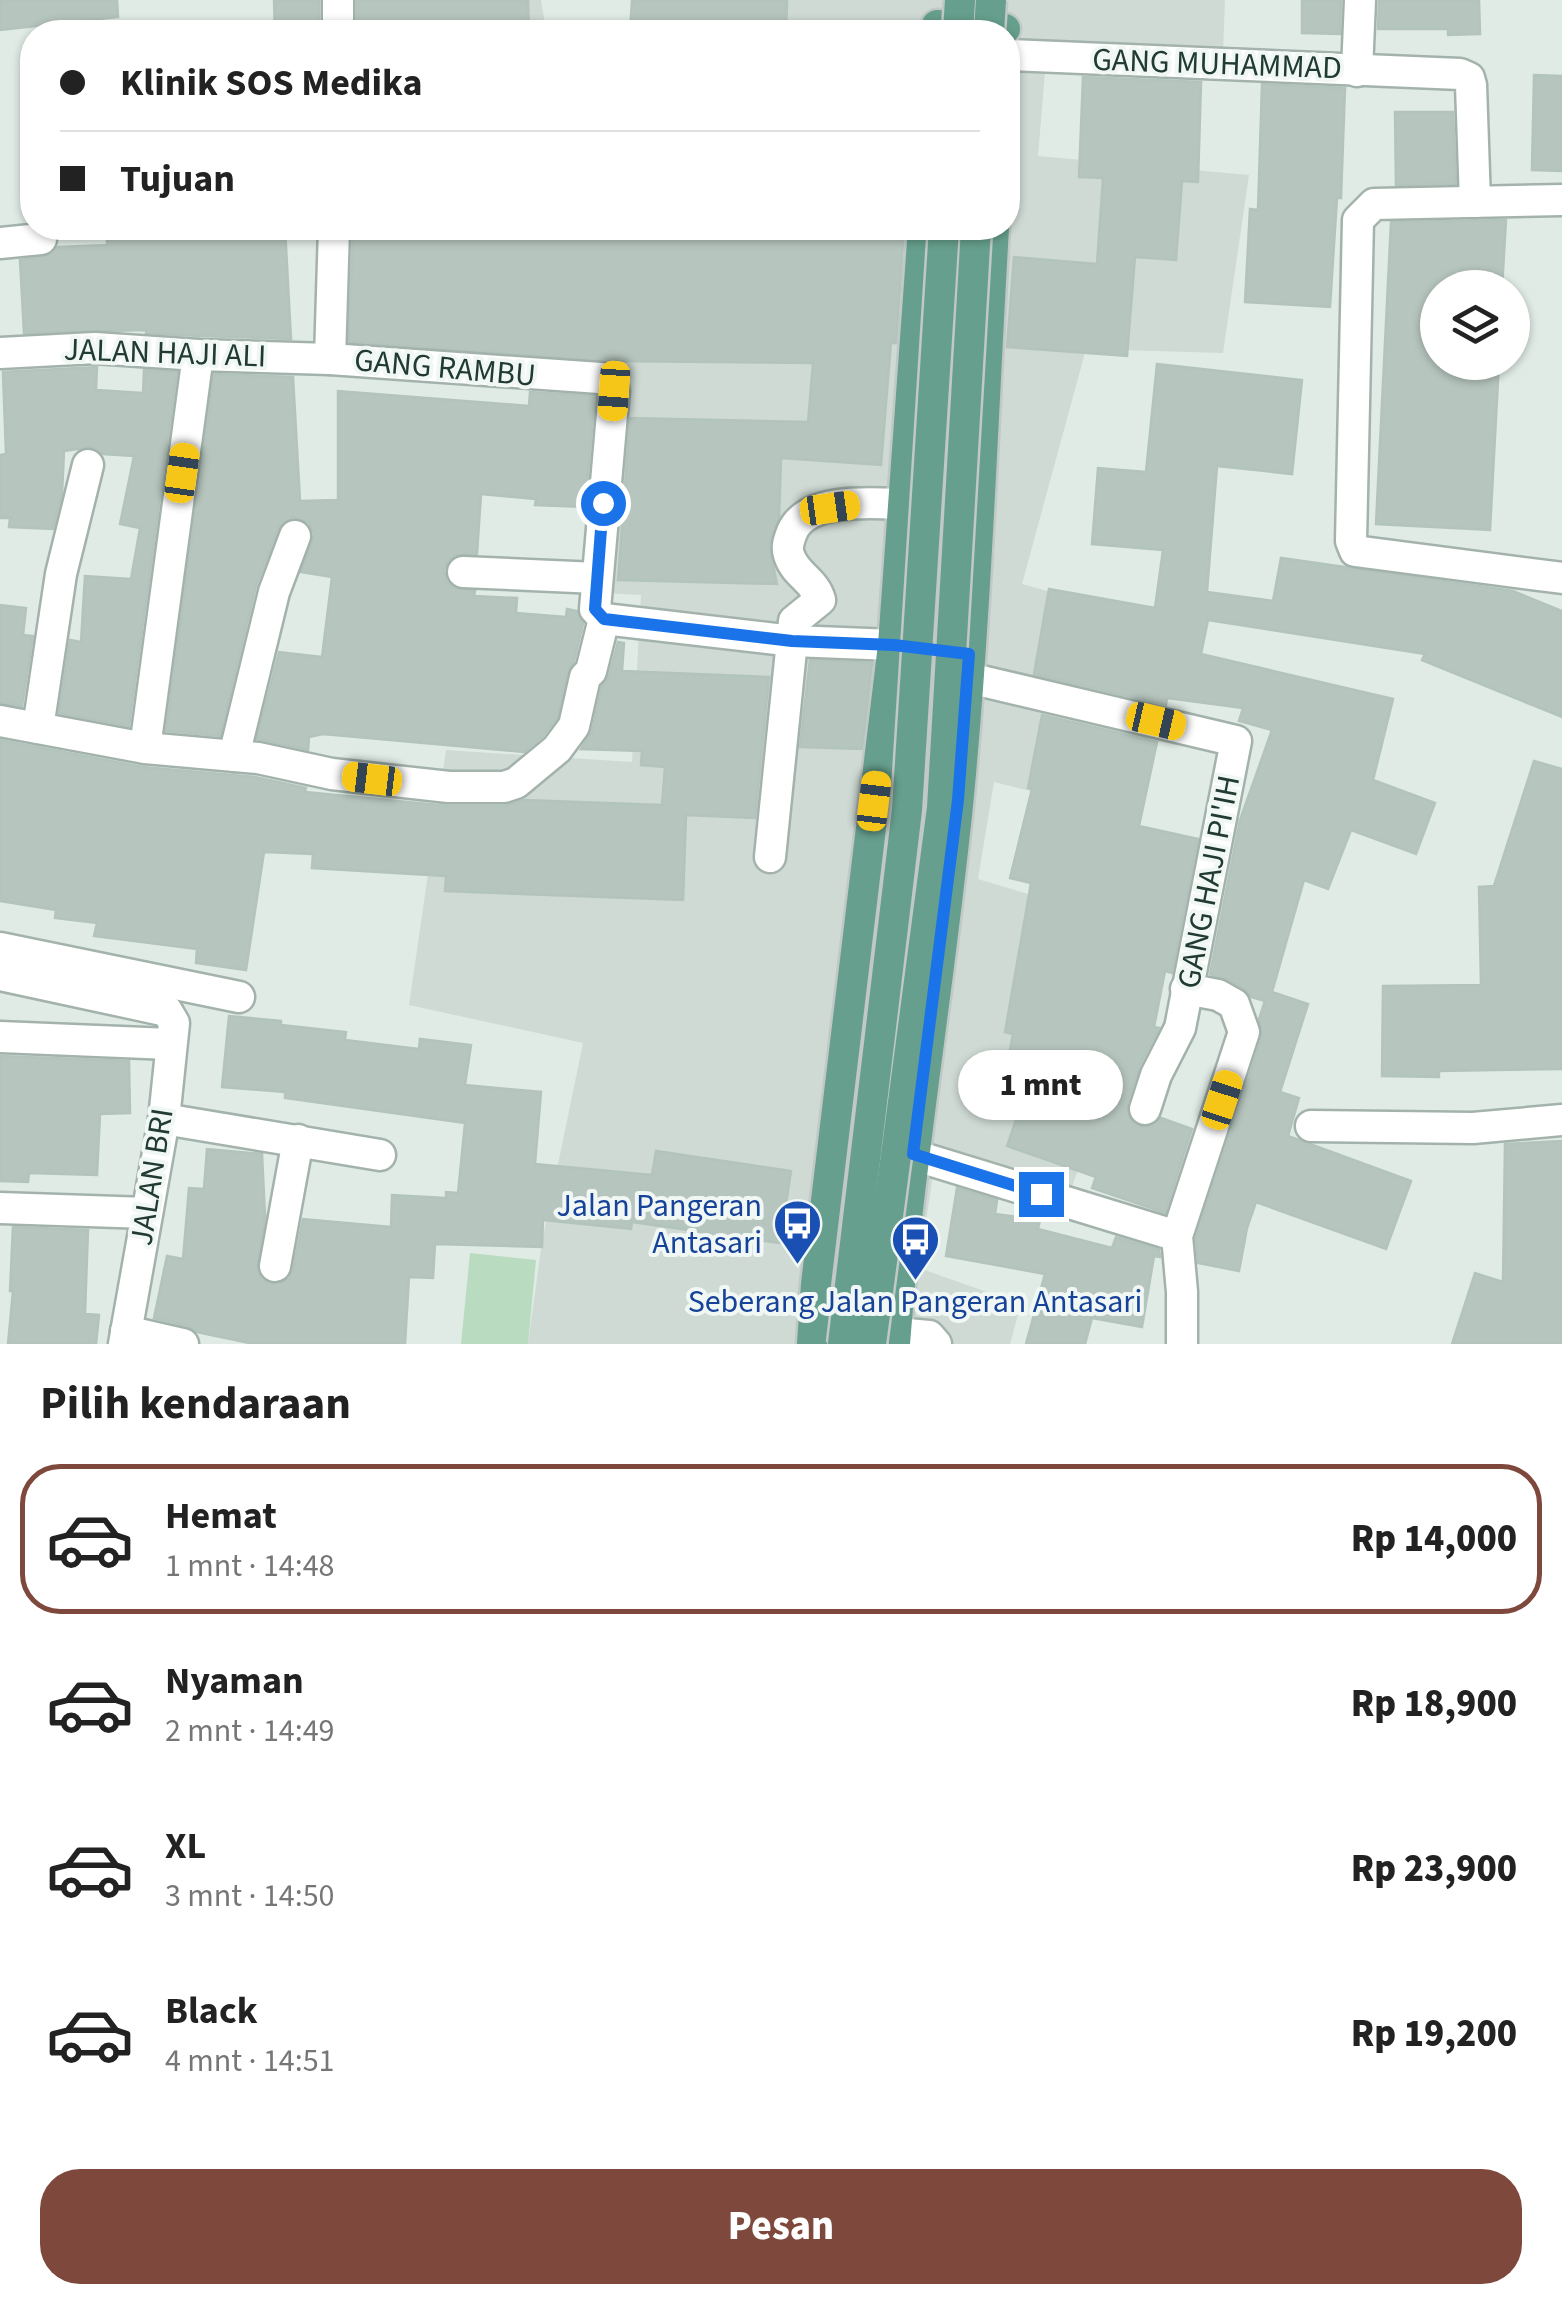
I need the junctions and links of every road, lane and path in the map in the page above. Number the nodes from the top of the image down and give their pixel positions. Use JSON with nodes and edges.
{"nodes":[{"id":1,"x":1360,"y":0,"type":"edge"},
{"id":2,"x":1020,"y":32,"type":"edge"},
{"id":3,"x":1357,"y":71,"type":"junction"},
{"id":4,"x":1562,"y":200,"type":"edge"},
{"id":5,"x":1475,"y":202,"type":"junction"},
{"id":6,"x":42,"y":240,"type":"dead end"},
{"id":7,"x":334,"y":240,"type":"edge"},
{"id":8,"x":922,"y":240,"type":"edge"},
{"id":9,"x":943,"y":240,"type":"edge"},
{"id":10,"x":975,"y":240,"type":"edge"},
{"id":11,"x":993,"y":240,"type":"edge"},
{"id":12,"x":0,"y":243,"type":"edge"},
{"id":13,"x":0,"y":352,"type":"edge"},
{"id":14,"x":198,"y":356,"type":"junction"},
{"id":15,"x":330,"y":358,"type":"junction"},
{"id":16,"x":88,"y":465,"type":"dead end"},
{"id":17,"x":903,"y":504,"type":"junction"},
{"id":18,"x":295,"y":536,"type":"dead end"},
{"id":19,"x":463,"y":572,"type":"dead end"},
{"id":20,"x":597,"y":578,"type":"junction"},
{"id":21,"x":1562,"y":578,"type":"edge"},
{"id":22,"x":604,"y":619,"type":"junction"},
{"id":23,"x":792,"y":641,"type":"junction"},
{"id":24,"x":894,"y":645,"type":"junction"},
{"id":25,"x":969,"y":666,"type":"junction"},
{"id":26,"x":0,"y":721,"type":"edge"},
{"id":27,"x":38,"y":728,"type":"junction"},
{"id":28,"x":145,"y":748,"type":"junction"},
{"id":29,"x":234,"y":756,"type":"junction"},
{"id":30,"x":770,"y":857,"type":"dead end"},
{"id":31,"x":0,"y":948,"type":"edge"},
{"id":32,"x":0,"y":974,"type":"edge"},
{"id":33,"x":1186,"y":989,"type":"junction"},
{"id":34,"x":239,"y":997,"type":"dead end"},
{"id":35,"x":0,"y":1037,"type":"edge"},
{"id":36,"x":170,"y":1044,"type":"junction"},
{"id":37,"x":1145,"y":1109,"type":"dead end"},
{"id":38,"x":164,"y":1119,"type":"junction"},
{"id":39,"x":1562,"y":1120,"type":"edge"},
{"id":40,"x":1310,"y":1126,"type":"dead end"},
{"id":41,"x":298,"y":1140,"type":"junction"},
{"id":42,"x":380,"y":1154,"type":"dead end"},
{"id":43,"x":913,"y":1154,"type":"junction"},
{"id":44,"x":0,"y":1208,"type":"edge"},
{"id":45,"x":147,"y":1213,"type":"junction"},
{"id":46,"x":1177,"y":1236,"type":"junction"},
{"id":47,"x":275,"y":1266,"type":"dead end"},
{"id":48,"x":125,"y":1338,"type":"edge"},
{"id":49,"x":887,"y":1340,"type":"edge"},
{"id":50,"x":183,"y":1344,"type":"edge"},
{"id":51,"x":812,"y":1344,"type":"edge"},
{"id":52,"x":843,"y":1344,"type":"edge"},
{"id":53,"x":936,"y":1344,"type":"edge"},
{"id":54,"x":1182,"y":1344,"type":"edge"}],
"edges":[{"from":1,"to":3,"type":"street","name":"GANG MUHAMMAD"},
{"from":2,"to":3,"type":"street","name":"GANG MUHAMMAD"},
{"from":3,"to":5,"type":"street"},
{"from":4,"to":5,"type":"street"},
{"from":5,"to":21,"type":"street"},
{"from":6,"to":12,"type":"street"},
{"from":7,"to":15,"type":"street"},
{"from":8,"to":17,"type":"main road"},
{"from":9,"to":52,"type":"main road","bridge":true},
{"from":10,"to":49,"type":"main road","bridge":true},
{"from":11,"to":25,"type":"main road"},
{"from":13,"to":14,"type":"street","name":"JALAN HAJI ALI"},
{"from":14,"to":15,"type":"street","name":"JALAN HAJI ALI"},
{"from":14,"to":28,"type":"street"},
{"from":15,"to":20,"type":"street","name":"GANG RAMBU"},
{"from":16,"to":27,"type":"street"},
{"from":17,"to":23,"type":"street"},
{"from":17,"to":24,"type":"main road"},
{"from":18,"to":29,"type":"street"},
{"from":19,"to":20,"type":"street"},
{"from":20,"to":22,"type":"street","name":"GANG RAMBU"},
{"from":22,"to":23,"type":"street"},
{"from":22,"to":29,"type":"street"},
{"from":23,"to":24,"type":"street"},
{"from":23,"to":30,"type":"street"},
{"from":24,"to":25,"type":"street"},
{"from":24,"to":51,"type":"main road"},
{"from":25,"to":33,"type":"street","name":"GANG HAJI PI'IH"},
{"from":25,"to":43,"type":"main road"},
{"from":26,"to":27,"type":"street"},
{"from":27,"to":28,"type":"street"},
{"from":28,"to":29,"type":"street"},
{"from":31,"to":34,"type":"street"},
{"from":32,"to":36,"type":"street","name":"JALAN BRI"},
{"from":33,"to":37,"type":"street","name":"GANG HAJI PI'IH"},
{"from":33,"to":46,"type":"street"},
{"from":35,"to":36,"type":"street"},
{"from":36,"to":38,"type":"street","name":"JALAN BRI"},
{"from":38,"to":41,"type":"street"},
{"from":38,"to":45,"type":"street","name":"JALAN BRI"},
{"from":39,"to":40,"type":"street"},
{"from":41,"to":42,"type":"street"},
{"from":41,"to":47,"type":"street"},
{"from":43,"to":46,"type":"street"},
{"from":43,"to":49,"type":"main road"},
{"from":44,"to":45,"type":"street"},
{"from":45,"to":48,"type":"street","name":"JALAN BRI"},
{"from":46,"to":54,"type":"street"},
{"from":48,"to":50,"type":"street"},
{"from":49,"to":53,"type":"street"}]}
